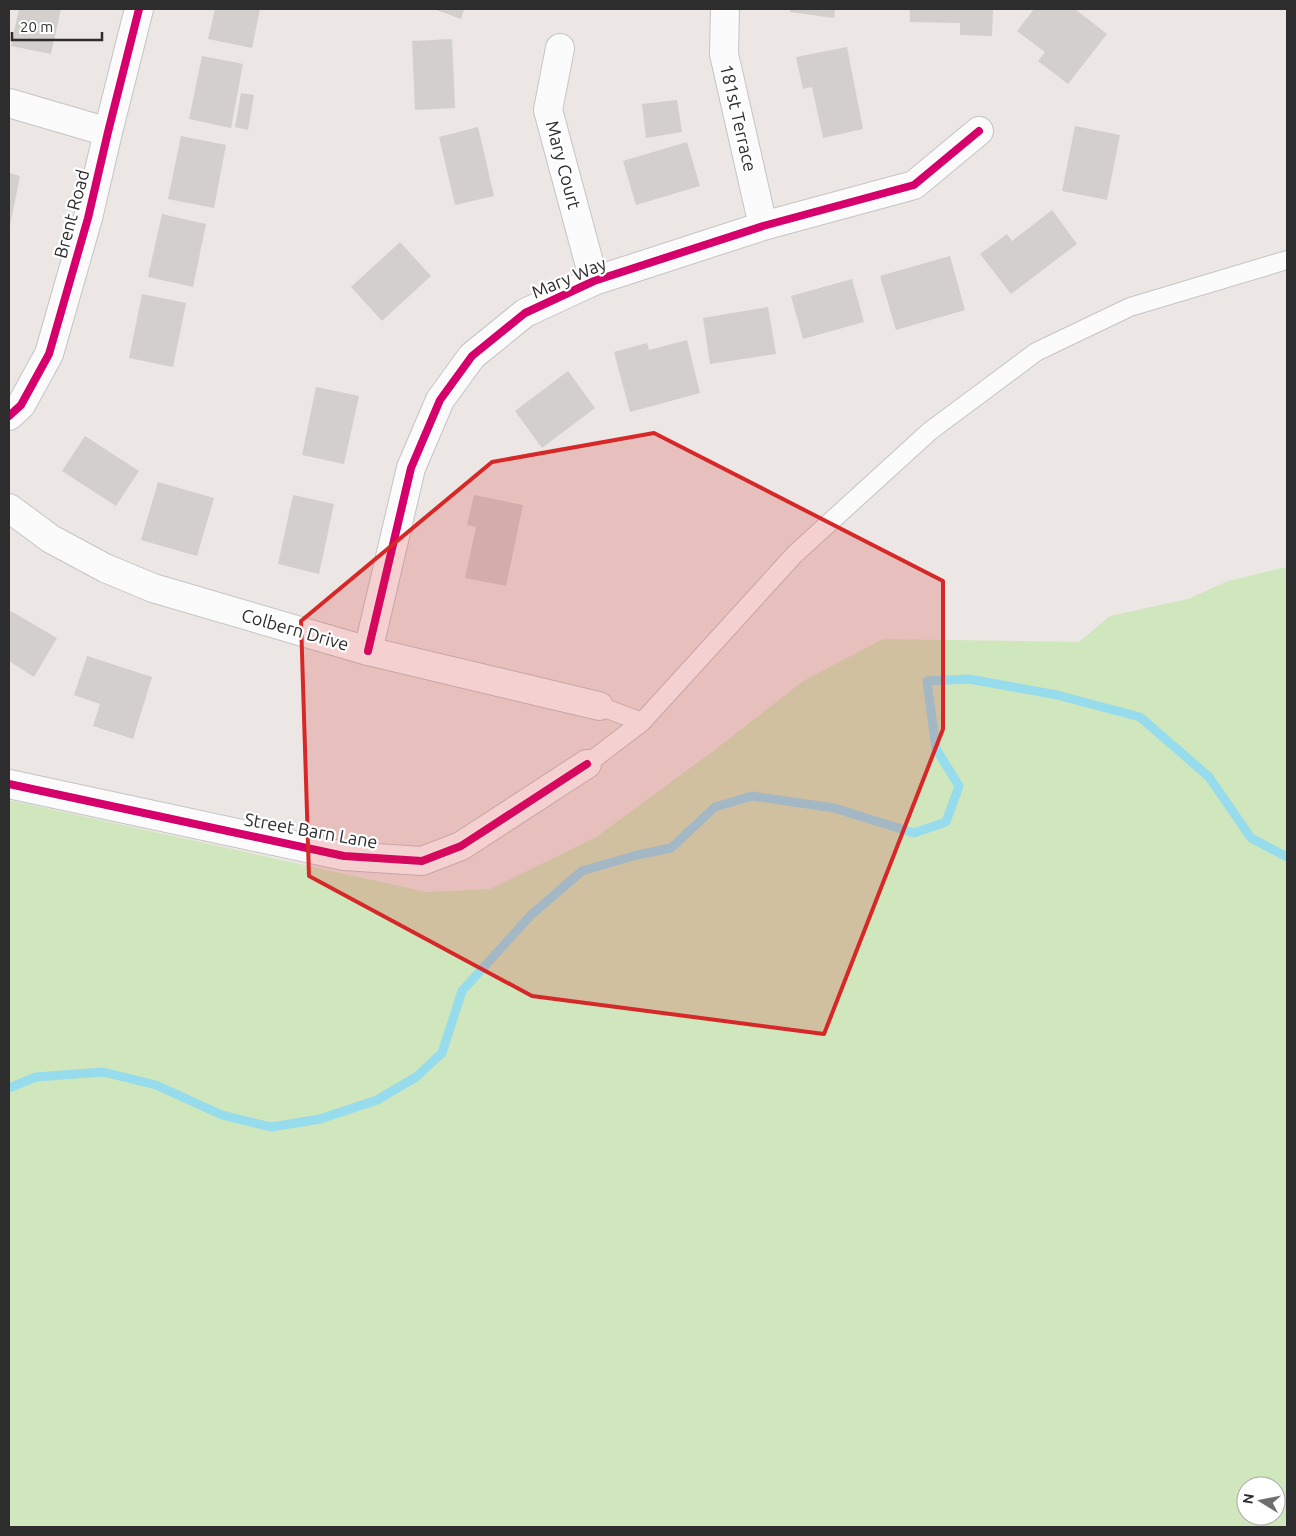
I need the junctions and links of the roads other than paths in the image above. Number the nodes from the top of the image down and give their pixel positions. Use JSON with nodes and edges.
{"nodes":[{"id":1,"x":139,"y":9,"type":"edge"},
{"id":2,"x":725,"y":9,"type":"edge"},
{"id":3,"x":560,"y":48,"type":"dead end"},
{"id":4,"x":9,"y":103,"type":"edge"},
{"id":5,"x":979,"y":131,"type":"dead end"},
{"id":6,"x":108,"y":132,"type":"junction"},
{"id":7,"x":762,"y":226,"type":"junction"},
{"id":8,"x":1287,"y":260,"type":"edge"},
{"id":9,"x":594,"y":281,"type":"junction"},
{"id":10,"x":9,"y":416,"type":"edge"},
{"id":11,"x":9,"y":508,"type":"edge"},
{"id":12,"x":368,"y":651,"type":"junction"},
{"id":13,"x":599,"y":706,"type":"joint"},
{"id":14,"x":642,"y":722,"type":"junction"},
{"id":15,"x":587,"y":764,"type":"joint"},
{"id":16,"x":9,"y":784,"type":"edge"}],
"edges":[{"from":1,"to":6,"type":"street","name":"Brent Road"},
{"from":2,"to":7,"type":"street","name":"181st Terrace"},
{"from":3,"to":9,"type":"street","name":"Mary Court"},
{"from":4,"to":6,"type":"street"},
{"from":5,"to":7,"type":"street","name":"Mary Way"},
{"from":6,"to":10,"type":"street","name":"Brent Road"},
{"from":7,"to":9,"type":"street","name":"Mary Way"},
{"from":8,"to":14,"type":"lane"},
{"from":9,"to":12,"type":"street","name":"Mary Way"},
{"from":11,"to":12,"type":"street","name":"Colbern Drive"},
{"from":12,"to":13,"type":"street","name":"Colbern Drive"},
{"from":13,"to":14,"type":"lane"},
{"from":14,"to":15,"type":"lane"},
{"from":15,"to":16,"type":"street","name":"Street Barn Lane"}]}
